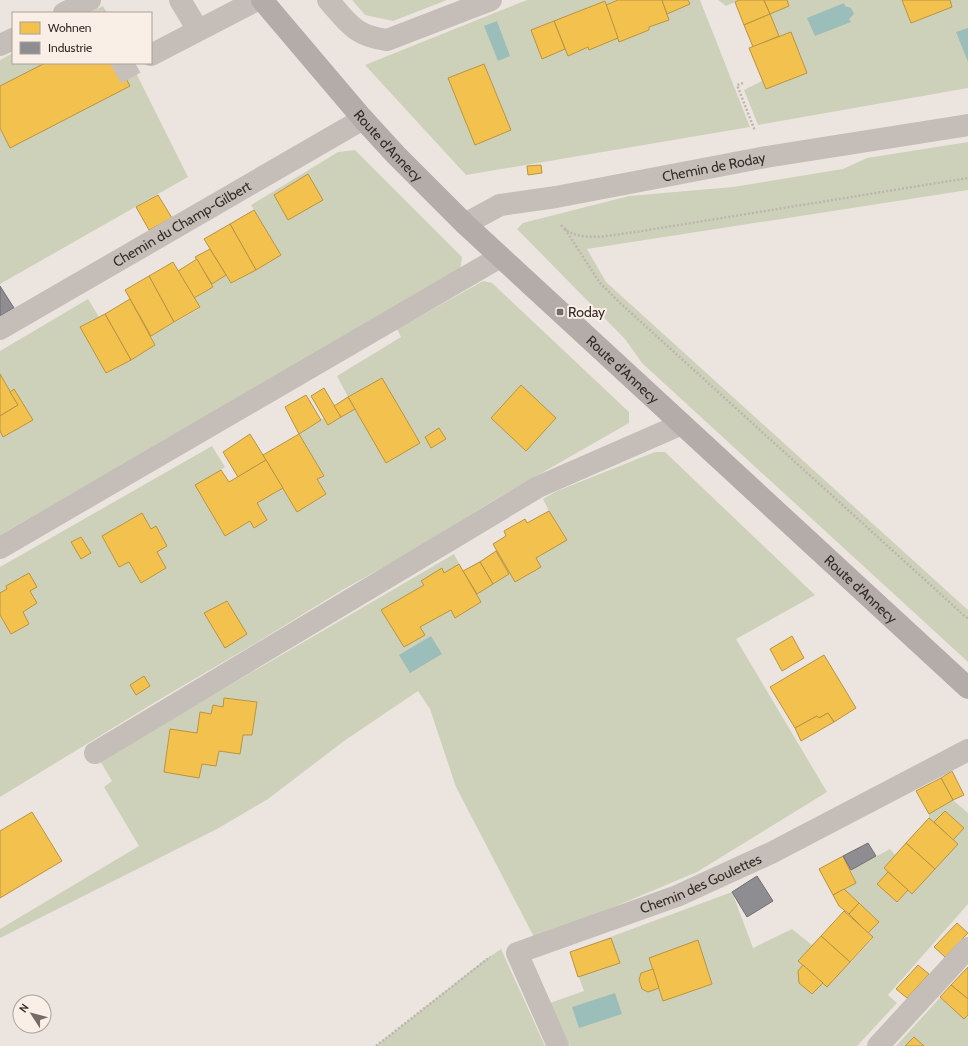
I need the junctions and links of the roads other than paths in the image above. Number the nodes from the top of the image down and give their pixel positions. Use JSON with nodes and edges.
{"nodes":[{"id":1,"x":90,"y":0,"type":"edge"},
{"id":2,"x":180,"y":0,"type":"edge"},
{"id":3,"x":258,"y":0,"type":"edge"},
{"id":4,"x":262,"y":0,"type":"edge"},
{"id":5,"x":328,"y":0,"type":"edge"},
{"id":6,"x":491,"y":0,"type":"edge"},
{"id":7,"x":66,"y":12,"type":"edge"},
{"id":8,"x":198,"y":30,"type":"junction"},
{"id":9,"x":12,"y":39,"type":"edge"},
{"id":10,"x":0,"y":45,"type":"edge"},
{"id":11,"x":152,"y":54,"type":"edge"},
{"id":12,"x":363,"y":119,"type":"junction"},
{"id":13,"x":968,"y":126,"type":"edge"},
{"id":14,"x":465,"y":224,"type":"junction"},
{"id":15,"x":500,"y":257,"type":"junction"},
{"id":16,"x":0,"y":329,"type":"edge"},
{"id":17,"x":682,"y":424,"type":"junction"},
{"id":18,"x":0,"y":548,"type":"edge"},
{"id":19,"x":968,"y":688,"type":"edge"},
{"id":20,"x":95,"y":753,"type":"dead end"},
{"id":21,"x":965,"y":759,"type":"edge"},
{"id":22,"x":968,"y":948,"type":"edge"},
{"id":23,"x":558,"y":1046,"type":"edge"},
{"id":24,"x":878,"y":1046,"type":"edge"}],
"edges":[{"from":1,"to":7,"type":"street"},
{"from":2,"to":8,"type":"street"},
{"from":3,"to":8,"type":"street"},
{"from":4,"to":12,"type":"main road","name":"Route d'Annecy"},
{"from":5,"to":6,"type":"street"},
{"from":8,"to":11,"type":"street"},
{"from":9,"to":10,"type":"street"},
{"from":12,"to":14,"type":"main road","name":"Route d'Annecy"},
{"from":12,"to":16,"type":"street","name":"Chemin du Champ-Gilbert"},
{"from":13,"to":14,"type":"street","name":"Chemin de Roday"},
{"from":14,"to":15,"type":"main road","name":"Route d'Annecy"},
{"from":15,"to":17,"type":"main road","name":"Route d'Annecy"},
{"from":15,"to":18,"type":"street"},
{"from":17,"to":19,"type":"main road","name":"Route d'Annecy"},
{"from":17,"to":20,"type":"street"},
{"from":21,"to":23,"type":"street","name":"Chemin des Goulettes"},
{"from":22,"to":24,"type":"street"}]}
